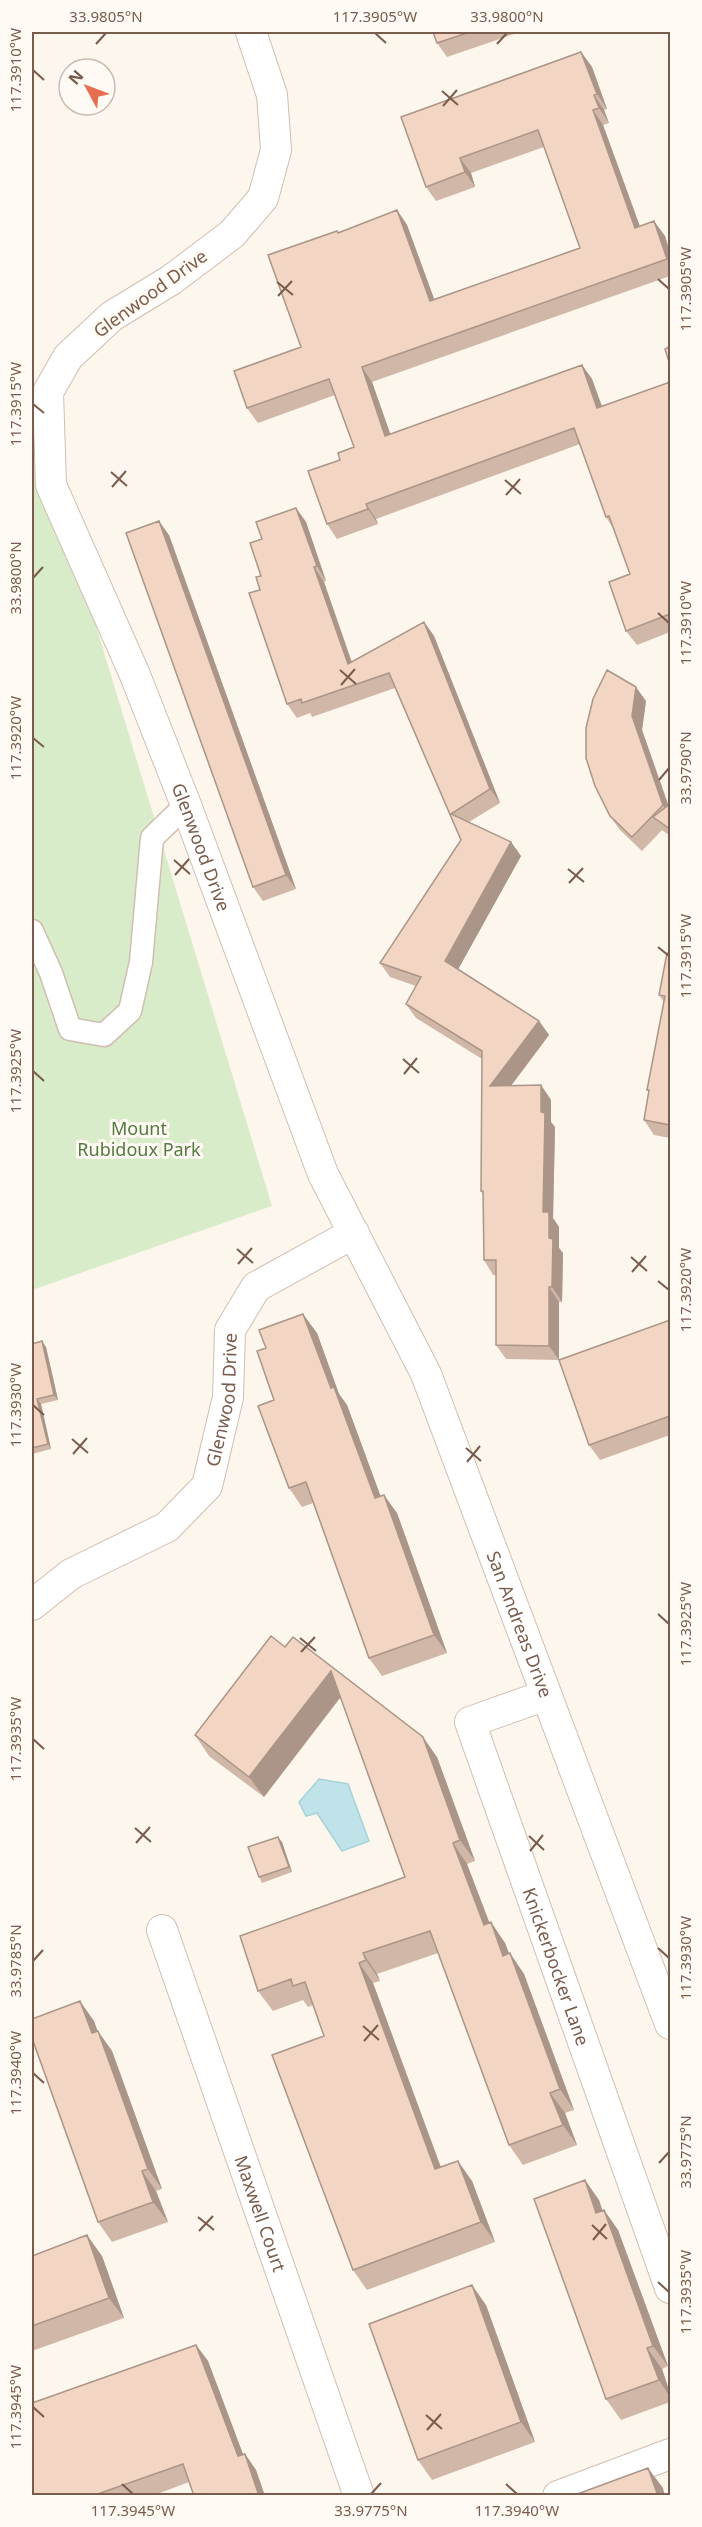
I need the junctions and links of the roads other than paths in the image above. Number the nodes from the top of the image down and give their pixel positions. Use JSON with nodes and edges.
{"nodes":[{"id":1,"x":251,"y":32,"type":"edge"},
{"id":2,"x":186,"y":805,"type":"junction"},
{"id":3,"x":32,"y":931,"type":"edge"},
{"id":4,"x":354,"y":1233,"type":"junction"},
{"id":5,"x":32,"y":1605,"type":"edge"},
{"id":6,"x":546,"y":1695,"type":"junction"},
{"id":7,"x":162,"y":1930,"type":"dead end"},
{"id":8,"x":670,"y":2024,"type":"edge"},
{"id":9,"x":670,"y":2288,"type":"edge"},
{"id":10,"x":670,"y":2454,"type":"edge"},
{"id":11,"x":359,"y":2496,"type":"edge"},
{"id":12,"x":558,"y":2496,"type":"edge"}],
"edges":[{"from":1,"to":2,"type":"street","name":"Glenwood Drive"},
{"from":2,"to":3,"type":"street"},
{"from":2,"to":4,"type":"street","name":"Glenwood Drive"},
{"from":4,"to":5,"type":"street","name":"Glenwood Drive"},
{"from":4,"to":6,"type":"street","name":"San Andreas Drive"},
{"from":6,"to":8,"type":"street","name":"San Andreas Drive"},
{"from":6,"to":9,"type":"street","name":"Knickerbocker Lane"},
{"from":7,"to":11,"type":"street","name":"Maxwell Court"},
{"from":10,"to":12,"type":"street"}]}
